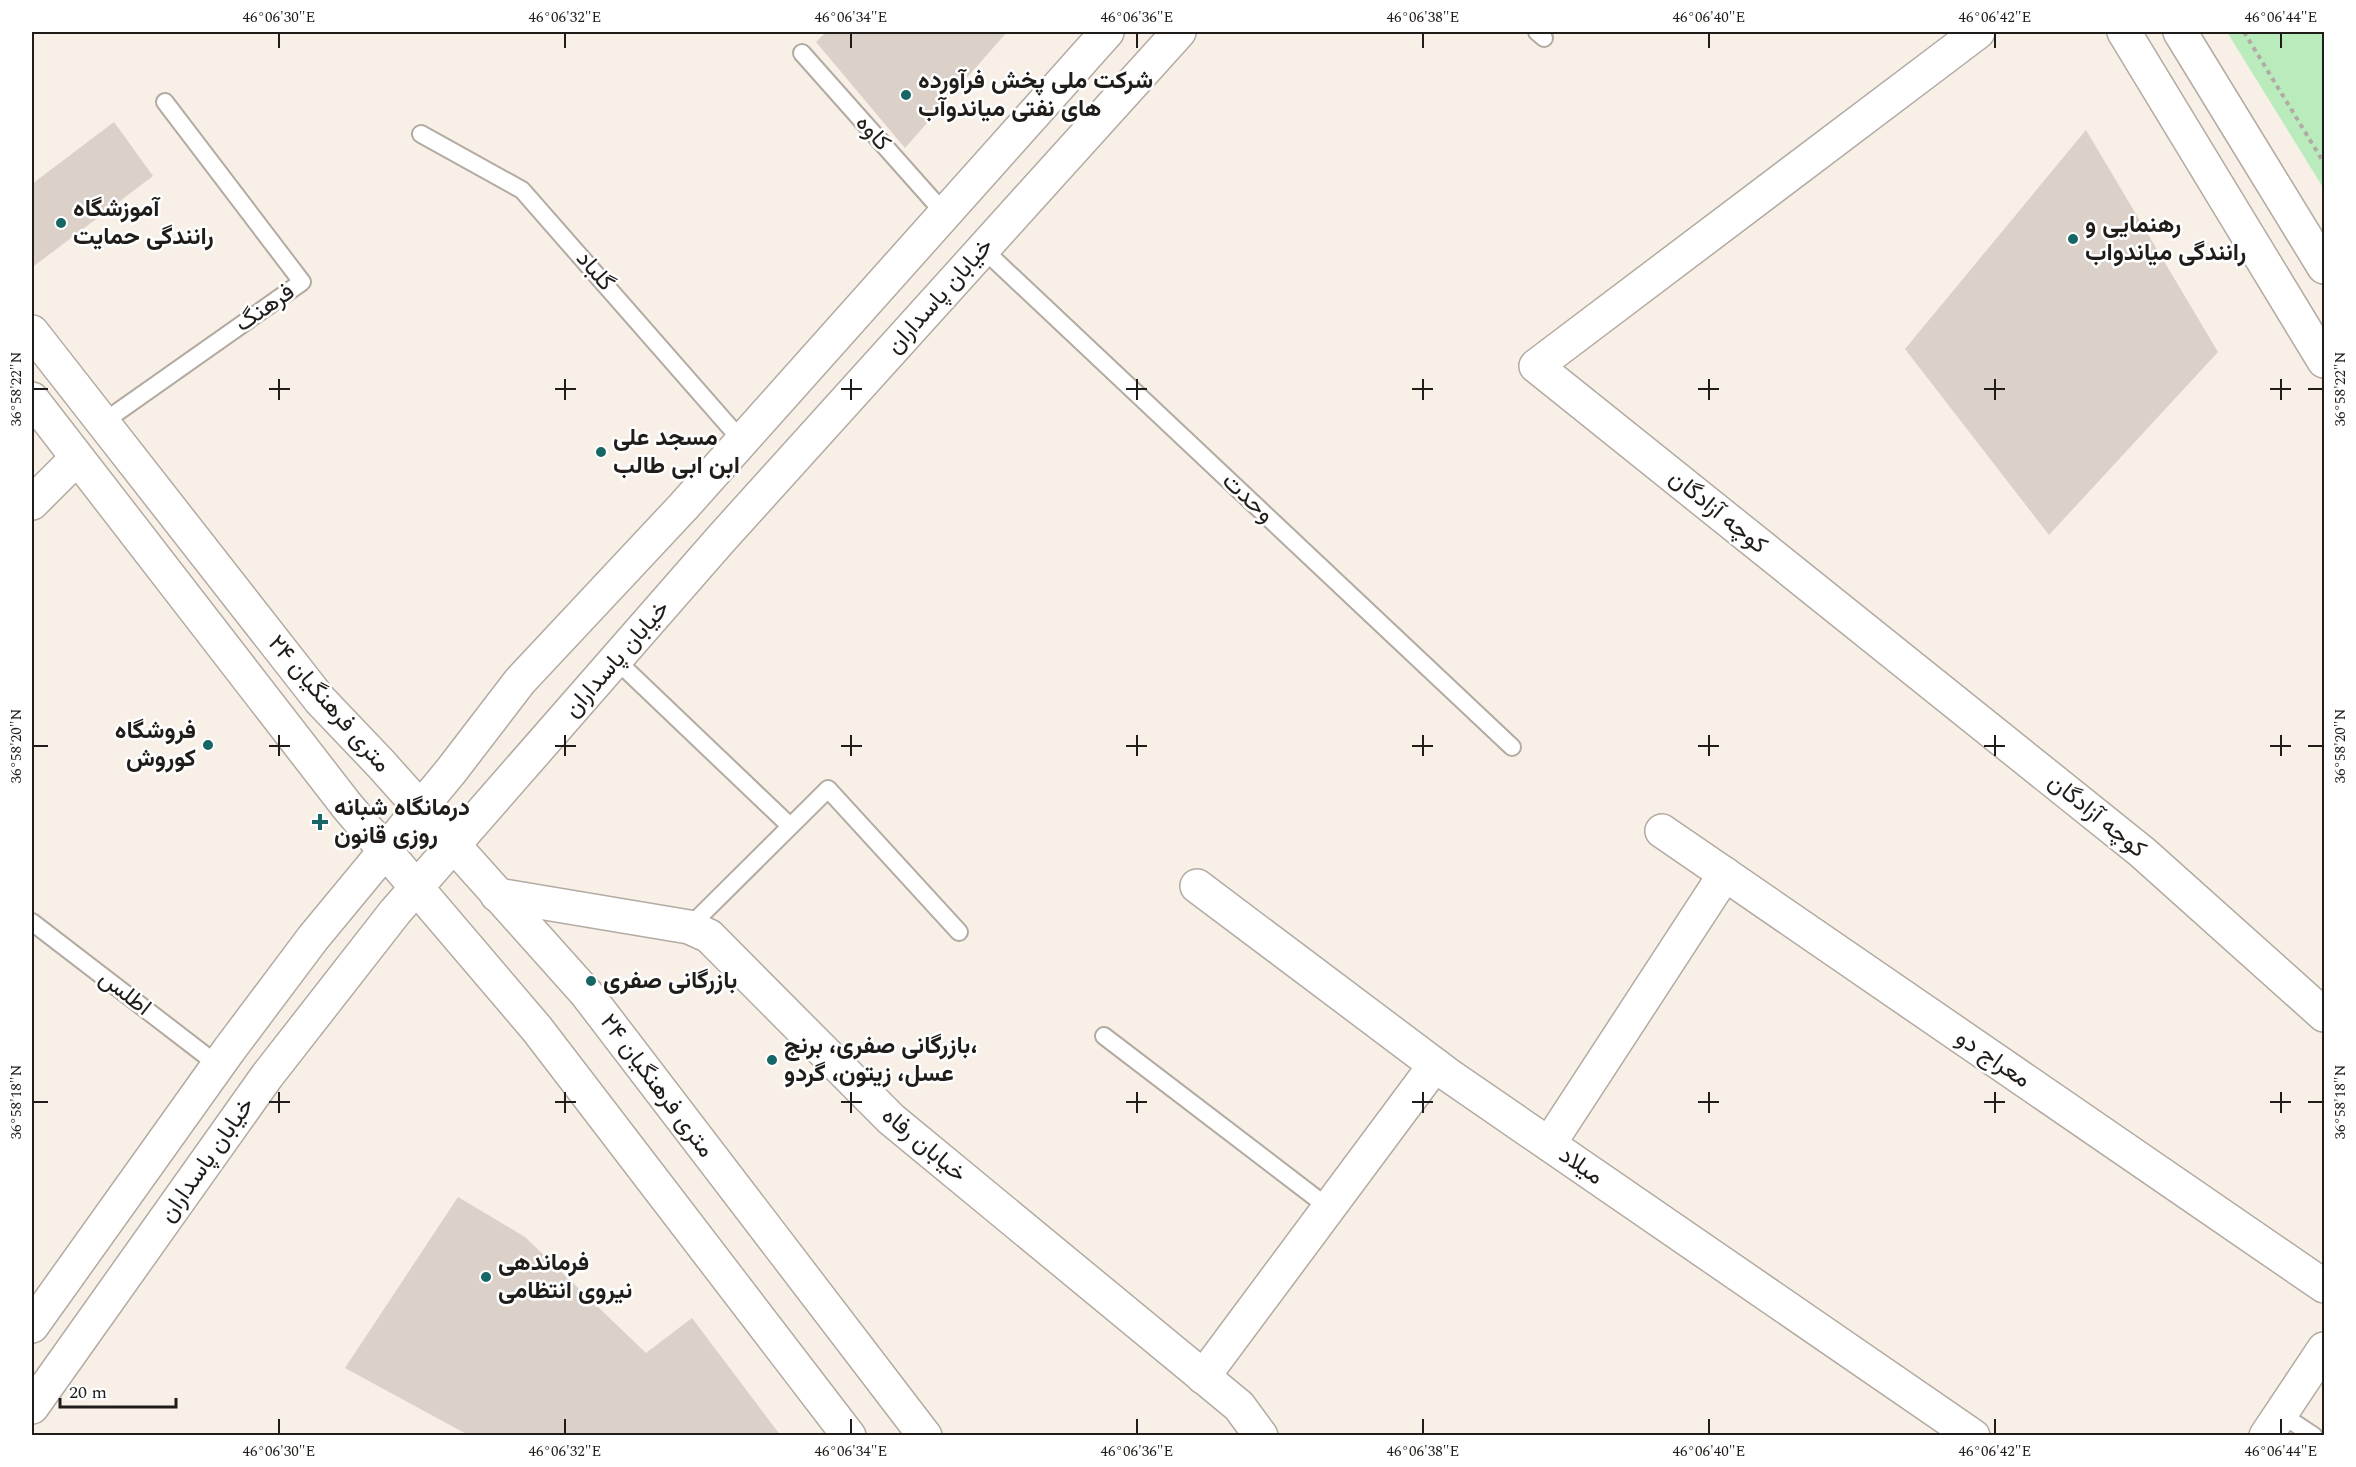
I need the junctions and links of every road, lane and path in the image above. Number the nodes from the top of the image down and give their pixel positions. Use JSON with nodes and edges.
{"nodes":[{"id":1,"x":1107,"y":32,"type":"edge"},
{"id":2,"x":1179,"y":32,"type":"edge"},
{"id":3,"x":1978,"y":32,"type":"edge"},
{"id":4,"x":2124,"y":32,"type":"edge"},
{"id":5,"x":2180,"y":32,"type":"edge"},
{"id":6,"x":2244,"y":32,"type":"edge"},
{"id":7,"x":802,"y":53,"type":"dead end"},
{"id":8,"x":165,"y":102,"type":"dead end"},
{"id":9,"x":421,"y":134,"type":"dead end"},
{"id":10,"x":2325,"y":163,"type":"edge"},
{"id":11,"x":945,"y":214,"type":"junction"},
{"id":12,"x":983,"y":249,"type":"junction"},
{"id":13,"x":2325,"y":267,"type":"edge"},
{"id":14,"x":32,"y":332,"type":"edge"},
{"id":15,"x":2325,"y":361,"type":"edge"},
{"id":16,"x":32,"y":399,"type":"edge"},
{"id":17,"x":102,"y":423,"type":"junction"},
{"id":18,"x":742,"y":441,"type":"junction"},
{"id":19,"x":77,"y":458,"type":"junction"},
{"id":20,"x":32,"y":503,"type":"edge"},
{"id":21,"x":616,"y":660,"type":"junction"},
{"id":22,"x":1512,"y":747,"type":"dead end"},
{"id":23,"x":420,"y":808,"type":"junction"},
{"id":24,"x":790,"y":826,"type":"junction"},
{"id":25,"x":1662,"y":831,"type":"dead end"},
{"id":26,"x":453,"y":847,"type":"junction"},
{"id":27,"x":385,"y":850,"type":"junction"},
{"id":28,"x":1725,"y":874,"type":"junction"},
{"id":29,"x":1197,"y":886,"type":"dead end"},
{"id":30,"x":416,"y":889,"type":"junction"},
{"id":31,"x":497,"y":895,"type":"junction"},
{"id":32,"x":32,"y":922,"type":"edge"},
{"id":33,"x":689,"y":927,"type":"junction"},
{"id":34,"x":959,"y":932,"type":"dead end"},
{"id":35,"x":2325,"y":1015,"type":"edge"},
{"id":36,"x":1104,"y":1036,"type":"dead end"},
{"id":37,"x":218,"y":1065,"type":"junction"},
{"id":38,"x":1435,"y":1065,"type":"junction"},
{"id":39,"x":1549,"y":1144,"type":"junction"},
{"id":40,"x":1329,"y":1208,"type":"junction"},
{"id":41,"x":2325,"y":1286,"type":"edge"},
{"id":42,"x":32,"y":1326,"type":"edge"},
{"id":43,"x":2325,"y":1349,"type":"edge"},
{"id":44,"x":1203,"y":1377,"type":"junction"},
{"id":45,"x":32,"y":1407,"type":"edge"},
{"id":46,"x":2274,"y":1425,"type":"edge"},
{"id":47,"x":849,"y":1436,"type":"edge"},
{"id":48,"x":925,"y":1436,"type":"edge"},
{"id":49,"x":1261,"y":1436,"type":"edge"},
{"id":50,"x":1973,"y":1436,"type":"edge"},
{"id":51,"x":2314,"y":1436,"type":"edge"}],
"edges":[{"from":1,"to":11,"type":"main road","name":"خیابان پاسداران"},
{"from":2,"to":12,"type":"main road","name":"خیابان پاسداران"},
{"from":3,"to":35,"type":"main road","name":"کوچه آزادگان"},
{"from":4,"to":15,"type":"main road"},
{"from":5,"to":13,"type":"main road"},
{"from":6,"to":10,"type":"path"},
{"from":7,"to":11,"type":"lane","name":"کاوه"},
{"from":8,"to":17,"type":"lane","name":"فرهنگ"},
{"from":9,"to":18,"type":"lane","name":"گلباد"},
{"from":11,"to":18,"type":"main road","name":"خیابان پاسداران"},
{"from":12,"to":21,"type":"main road","name":"خیابان پاسداران"},
{"from":12,"to":22,"type":"lane","name":"وحدت"},
{"from":14,"to":17,"type":"main road","name":"۲۴ متری فرهنگیان"},
{"from":16,"to":19,"type":"main road","name":"۲۴ متری فرهنگیان"},
{"from":17,"to":23,"type":"main road","name":"۲۴ متری فرهنگیان"},
{"from":18,"to":23,"type":"main road","name":"خیابان پاسداران"},
{"from":19,"to":20,"type":"main road"},
{"from":19,"to":27,"type":"main road","name":"۲۴ متری فرهنگیان"},
{"from":21,"to":24,"type":"lane"},
{"from":21,"to":26,"type":"main road","name":"خیابان پاسداران"},
{"from":23,"to":26,"type":"main road","name":"۲۴ متری فرهنگیان"},
{"from":23,"to":27,"type":"main road","name":"خیابان پاسداران"},
{"from":24,"to":33,"type":"lane"},
{"from":24,"to":34,"type":"lane"},
{"from":25,"to":28,"type":"main road","name":"معراج دو"},
{"from":26,"to":30,"type":"main road","name":"خیابان پاسداران"},
{"from":26,"to":31,"type":"main road","name":"۲۴ متری فرهنگیان"},
{"from":27,"to":30,"type":"main road","name":"۲۴ متری فرهنگیان"},
{"from":27,"to":37,"type":"main road","name":"خیابان پاسداران"},
{"from":28,"to":39,"type":"main road"},
{"from":28,"to":41,"type":"main road","name":"معراج دو"},
{"from":29,"to":38,"type":"main road","name":"میلاد"},
{"from":30,"to":45,"type":"main road","name":"خیابان پاسداران"},
{"from":30,"to":47,"type":"main road","name":"۲۴ متری فرهنگیان"},
{"from":31,"to":33,"type":"main road","name":"خیابان رفاه"},
{"from":31,"to":48,"type":"main road","name":"۲۴ متری فرهنگیان"},
{"from":32,"to":37,"type":"lane","name":"اطلس"},
{"from":33,"to":44,"type":"main road","name":"خیابان رفاه"},
{"from":36,"to":40,"type":"lane"},
{"from":37,"to":42,"type":"main road","name":"خیابان پاسداران"},
{"from":38,"to":39,"type":"main road","name":"میلاد"},
{"from":38,"to":40,"type":"main road"},
{"from":39,"to":50,"type":"main road","name":"میلاد"},
{"from":40,"to":44,"type":"main road"},
{"from":43,"to":46,"type":"main road"},
{"from":44,"to":49,"type":"main road","name":"خیابان رفاه"},
{"from":46,"to":51,"type":"lane"}]}
